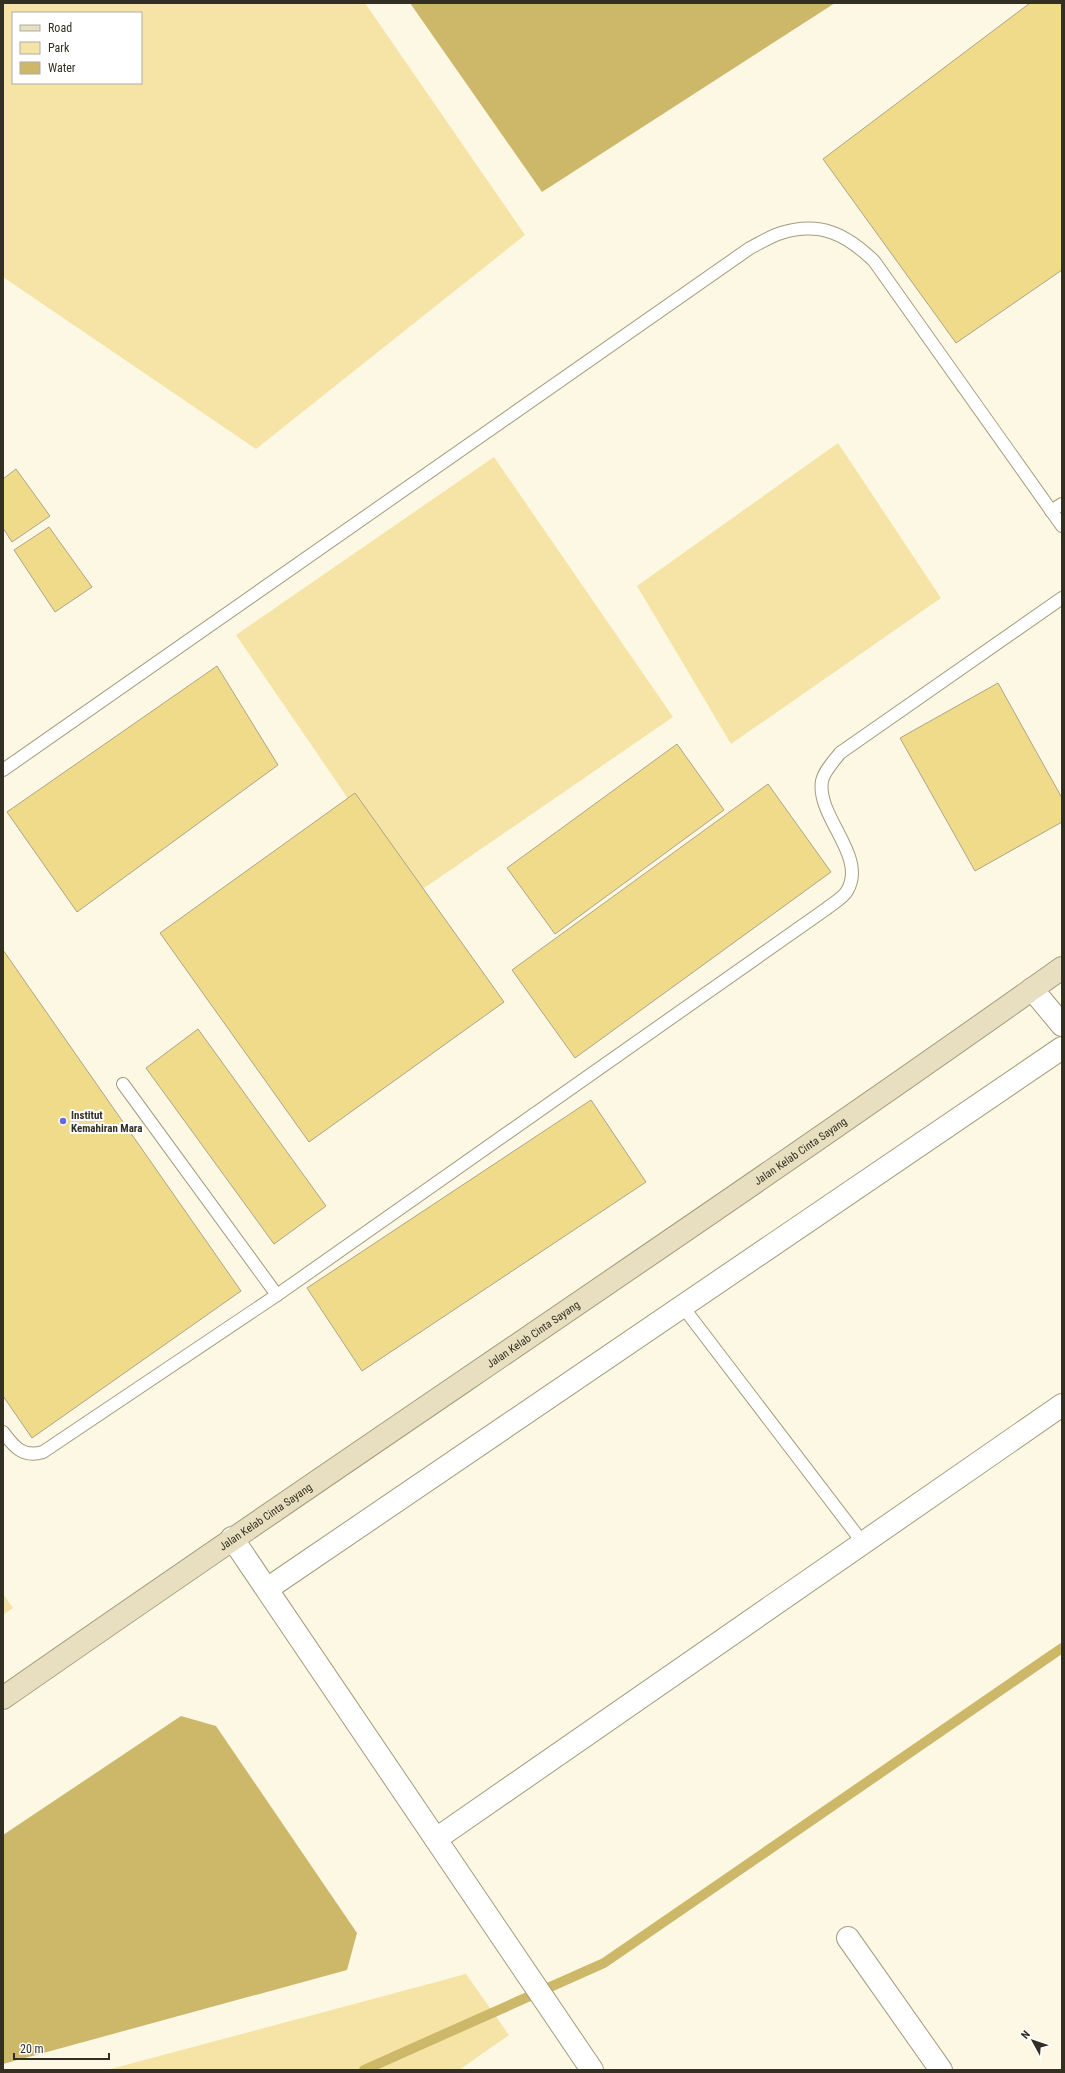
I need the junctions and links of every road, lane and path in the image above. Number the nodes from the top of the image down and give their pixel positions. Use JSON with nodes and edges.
{"nodes":[{"id":1,"x":1062,"y":504,"type":"edge"},
{"id":2,"x":1052,"y":510,"type":"junction"},
{"id":3,"x":1062,"y":526,"type":"edge"},
{"id":4,"x":1062,"y":598,"type":"edge"},
{"id":5,"x":3,"y":770,"type":"edge"},
{"id":6,"x":1062,"y":968,"type":"edge"},
{"id":7,"x":1032,"y":989,"type":"junction"},
{"id":8,"x":1062,"y":1025,"type":"edge"},
{"id":9,"x":1062,"y":1048,"type":"edge"},
{"id":10,"x":123,"y":1084,"type":"dead end"},
{"id":11,"x":277,"y":1295,"type":"junction"},
{"id":12,"x":683,"y":1307,"type":"junction"},
{"id":13,"x":1062,"y":1405,"type":"edge"},
{"id":14,"x":3,"y":1432,"type":"edge"},
{"id":15,"x":232,"y":1538,"type":"junction"},
{"id":16,"x":863,"y":1543,"type":"junction"},
{"id":17,"x":267,"y":1589,"type":"junction"},
{"id":18,"x":3,"y":1698,"type":"edge"},
{"id":19,"x":436,"y":1839,"type":"junction"},
{"id":20,"x":848,"y":1938,"type":"dead end"},
{"id":21,"x":592,"y":2070,"type":"edge"},
{"id":22,"x":941,"y":2070,"type":"edge"}],
"edges":[{"from":1,"to":2,"type":"lane"},
{"from":2,"to":3,"type":"lane"},
{"from":2,"to":5,"type":"lane"},
{"from":4,"to":11,"type":"lane"},
{"from":6,"to":7,"type":"main road","name":"Jalan Kelab Cinta Sayang"},
{"from":7,"to":8,"type":"street"},
{"from":7,"to":15,"type":"main road","name":"Jalan Kelab Cinta Sayang"},
{"from":9,"to":12,"type":"street"},
{"from":10,"to":11,"type":"lane"},
{"from":11,"to":14,"type":"lane"},
{"from":12,"to":16,"type":"lane"},
{"from":12,"to":17,"type":"street"},
{"from":13,"to":16,"type":"street"},
{"from":15,"to":17,"type":"street"},
{"from":15,"to":18,"type":"main road","name":"Jalan Kelab Cinta Sayang"},
{"from":16,"to":19,"type":"street"},
{"from":17,"to":19,"type":"street"},
{"from":19,"to":21,"type":"street"},
{"from":20,"to":22,"type":"street"}]}
